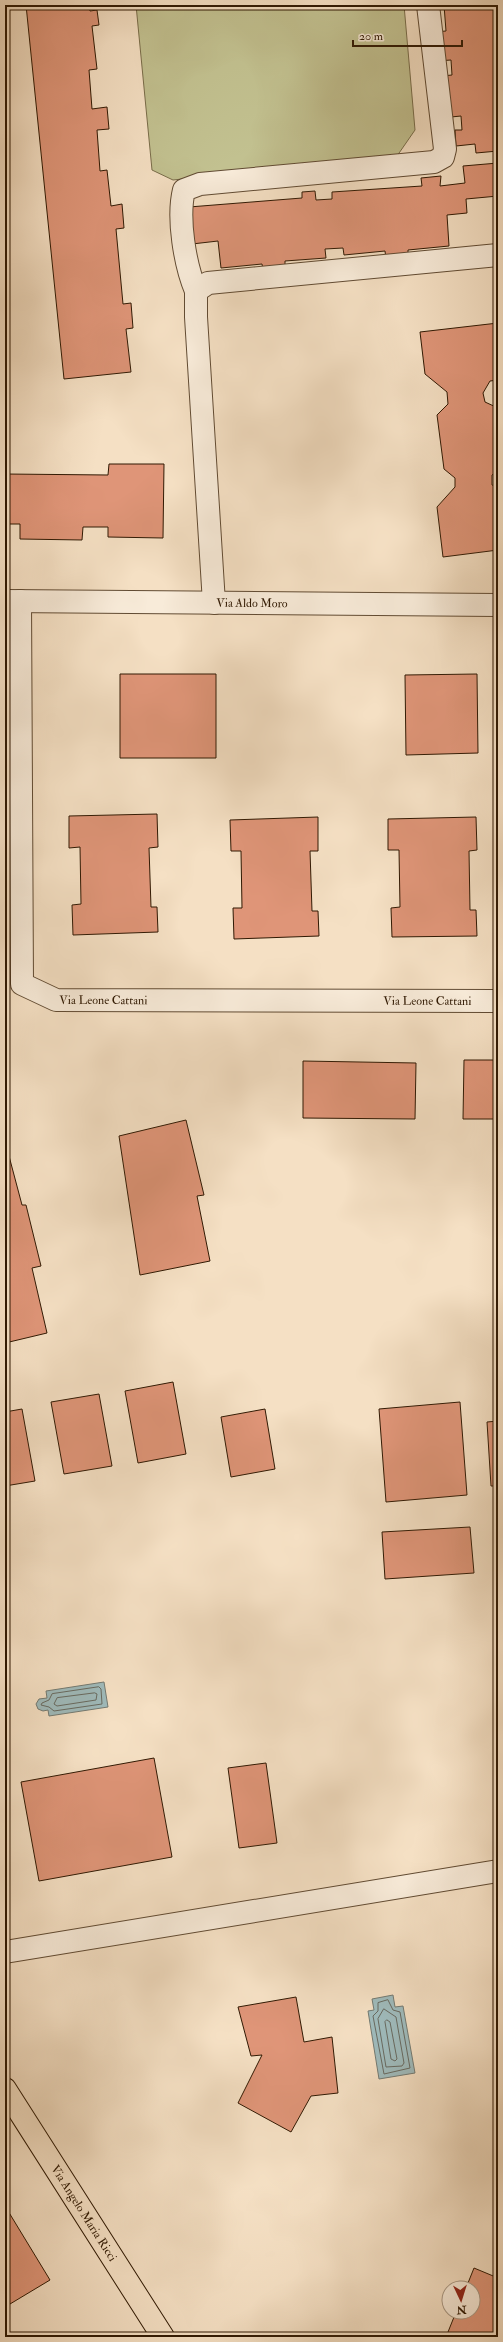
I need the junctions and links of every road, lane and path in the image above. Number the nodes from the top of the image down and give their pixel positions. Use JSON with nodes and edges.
{"nodes":[{"id":1,"x":428,"y":5,"type":"edge"},
{"id":2,"x":498,"y":255,"type":"edge"},
{"id":3,"x":196,"y":291,"type":"junction"},
{"id":4,"x":12,"y":601,"type":"edge"},
{"id":5,"x":214,"y":603,"type":"junction"},
{"id":6,"x":498,"y":605,"type":"edge"},
{"id":7,"x":498,"y":1001,"type":"edge"},
{"id":8,"x":498,"y":1871,"type":"edge"},
{"id":9,"x":5,"y":1952,"type":"edge"},
{"id":10,"x":5,"y":2088,"type":"edge"},
{"id":11,"x":163,"y":2337,"type":"edge"}],
"edges":[{"from":1,"to":3,"type":"street"},
{"from":2,"to":3,"type":"street"},
{"from":3,"to":5,"type":"street"},
{"from":4,"to":5,"type":"street","name":"Via Aldo Moro"},
{"from":4,"to":7,"type":"street","name":"Via Leone Cattani"},
{"from":5,"to":6,"type":"street","name":"Via Aldo Moro"},
{"from":8,"to":9,"type":"street"},
{"from":10,"to":11,"type":"main road","name":"Via Angelo Maria Ricci"}]}
